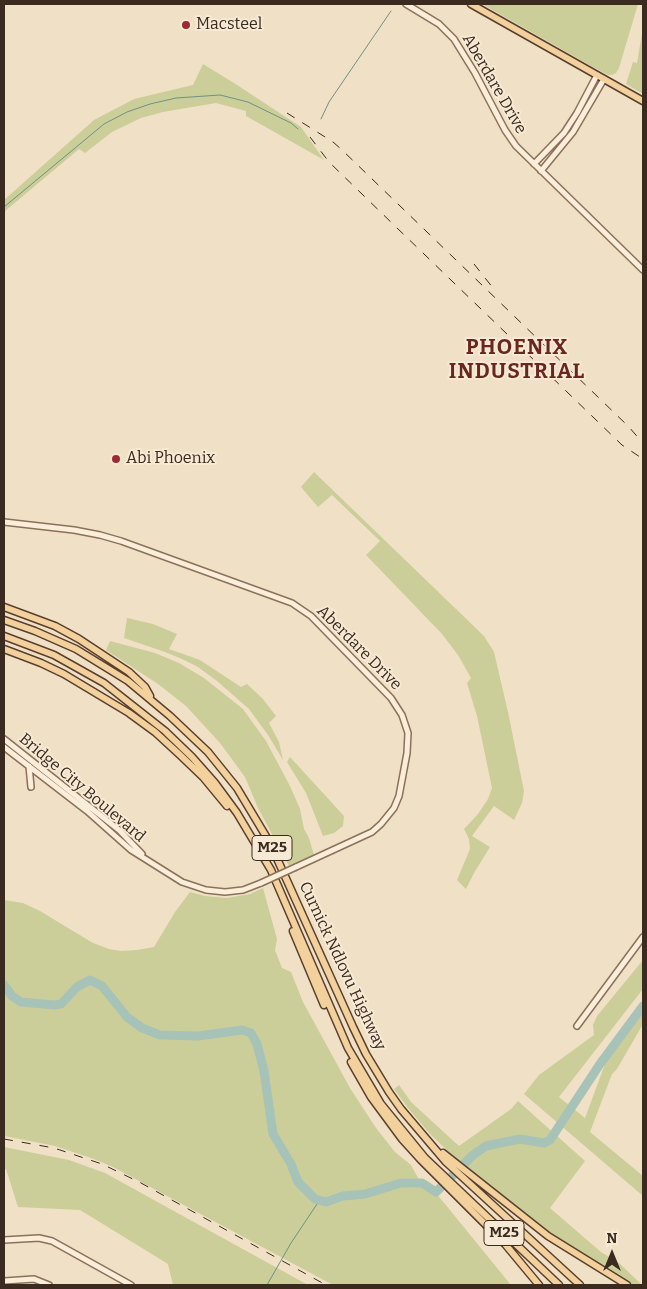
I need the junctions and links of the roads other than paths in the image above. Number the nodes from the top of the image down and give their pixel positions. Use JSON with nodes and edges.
{"nodes":[{"id":1,"x":406,"y":4,"type":"edge"},
{"id":2,"x":470,"y":4,"type":"edge"},
{"id":3,"x":597,"y":75,"type":"junction"},
{"id":4,"x":604,"y":79,"type":"junction"},
{"id":5,"x":643,"y":101,"type":"edge"},
{"id":6,"x":534,"y":164,"type":"junction"},
{"id":7,"x":541,"y":170,"type":"junction"},
{"id":8,"x":643,"y":270,"type":"edge"},
{"id":9,"x":4,"y":522,"type":"edge"},
{"id":10,"x":4,"y":607,"type":"edge"},
{"id":11,"x":4,"y":620,"type":"edge"},
{"id":12,"x":4,"y":636,"type":"edge"},
{"id":13,"x":4,"y":649,"type":"edge"},
{"id":14,"x":151,"y":699,"type":"junction"},
{"id":15,"x":4,"y":739,"type":"edge"},
{"id":16,"x":4,"y":747,"type":"edge"},
{"id":17,"x":29,"y":766,"type":"junction"},
{"id":18,"x":31,"y":787,"type":"dead end"},
{"id":19,"x":133,"y":848,"type":"junction"},
{"id":20,"x":296,"y":867,"type":"joint"},
{"id":21,"x":643,"y":937,"type":"edge"},
{"id":22,"x":578,"y":1026,"type":"dead end"},
{"id":23,"x":423,"y":1159,"type":"junction"},
{"id":24,"x":448,"y":1160,"type":"junction"},
{"id":25,"x":448,"y":1183,"type":"junction"},
{"id":26,"x":4,"y":1240,"type":"edge"},
{"id":27,"x":4,"y":1281,"type":"edge"},
{"id":28,"x":49,"y":1285,"type":"edge"},
{"id":29,"x":131,"y":1285,"type":"edge"},
{"id":30,"x":539,"y":1285,"type":"edge"},
{"id":31,"x":559,"y":1285,"type":"edge"},
{"id":32,"x":580,"y":1285,"type":"edge"},
{"id":33,"x":627,"y":1285,"type":"edge"}],
"edges":[{"from":1,"to":6,"type":"street","name":"Aberdare Drive"},
{"from":2,"to":3,"type":"main road"},
{"from":3,"to":4,"type":"main road"},
{"from":3,"to":6,"type":"street"},
{"from":4,"to":5,"type":"main road"},
{"from":4,"to":7,"type":"street"},
{"from":6,"to":7,"type":"street","name":"Aberdare Drive"},
{"from":7,"to":8,"type":"street","name":"Aberdare Drive"},
{"from":9,"to":20,"type":"street","name":"Aberdare Drive"},
{"from":10,"to":14,"type":"main road"},
{"from":11,"to":14,"type":"main road","name":"Curnick Ndlovu Highway","number":"M25"},
{"from":12,"to":23,"type":"main road","name":"Curnick Ndlovu Highway","number":"M25"},
{"from":13,"to":23,"type":"main road"},
{"from":14,"to":24,"type":"main road","name":"Curnick Ndlovu Highway","number":"M25"},
{"from":15,"to":19,"type":"street","name":"Bridge City Boulevard"},
{"from":16,"to":17,"type":"street","name":"Bridge City Boulevard"},
{"from":17,"to":18,"type":"street"},
{"from":17,"to":19,"type":"street","name":"Bridge City Boulevard"},
{"from":19,"to":20,"type":"street","name":"Bridge City Boulevard","bridge":true},
{"from":21,"to":22,"type":"street"},
{"from":23,"to":25,"type":"main road","name":"Curnick Ndlovu Highway","number":"M25"},
{"from":24,"to":32,"type":"main road","number":"M25"},
{"from":24,"to":33,"type":"main road"},
{"from":25,"to":30,"type":"main road"},
{"from":25,"to":31,"type":"main road","name":"Curnick Ndlovu Highway","number":"M25"},
{"from":26,"to":29,"type":"street"},
{"from":27,"to":28,"type":"street"}]}
